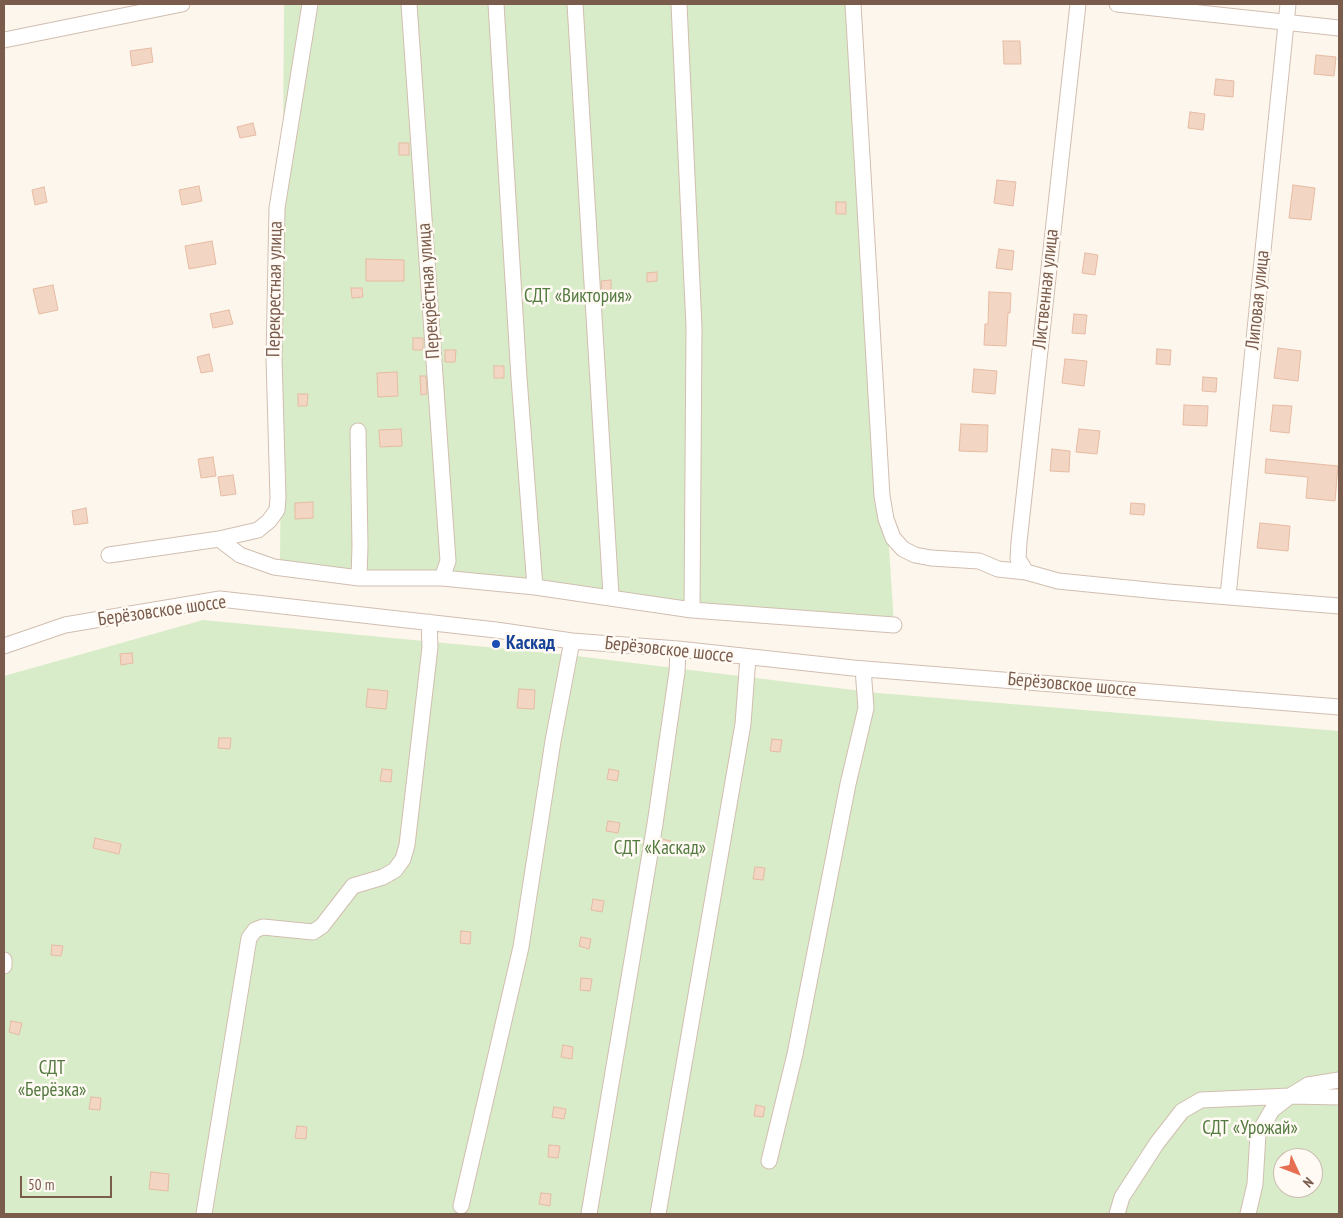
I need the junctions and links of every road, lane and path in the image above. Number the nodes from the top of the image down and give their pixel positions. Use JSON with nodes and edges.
{"nodes":[{"id":1,"x":182,"y":4,"type":"edge"},
{"id":2,"x":310,"y":4,"type":"edge"},
{"id":3,"x":409,"y":4,"type":"edge"},
{"id":4,"x":496,"y":4,"type":"edge"},
{"id":5,"x":575,"y":4,"type":"edge"},
{"id":6,"x":679,"y":4,"type":"edge"},
{"id":7,"x":853,"y":4,"type":"edge"},
{"id":8,"x":1078,"y":4,"type":"edge"},
{"id":9,"x":1117,"y":4,"type":"edge"},
{"id":10,"x":1288,"y":4,"type":"edge"},
{"id":11,"x":1286,"y":24,"type":"junction"},
{"id":12,"x":1339,"y":28,"type":"edge"},
{"id":13,"x":4,"y":40,"type":"edge"},
{"id":14,"x":358,"y":431,"type":"dead end"},
{"id":15,"x":219,"y":539,"type":"junction"},
{"id":16,"x":109,"y":555,"type":"dead end"},
{"id":17,"x":1026,"y":572,"type":"junction"},
{"id":18,"x":359,"y":578,"type":"junction"},
{"id":19,"x":442,"y":578,"type":"junction"},
{"id":20,"x":535,"y":587,"type":"junction"},
{"id":21,"x":611,"y":595,"type":"dead end"},
{"id":22,"x":1228,"y":596,"type":"junction"},
{"id":23,"x":1339,"y":606,"type":"edge"},
{"id":24,"x":692,"y":610,"type":"junction"},
{"id":25,"x":429,"y":622,"type":"junction"},
{"id":26,"x":894,"y":625,"type":"dead end"},
{"id":27,"x":572,"y":641,"type":"junction"},
{"id":28,"x":4,"y":646,"type":"edge"},
{"id":29,"x":678,"y":649,"type":"junction"},
{"id":30,"x":748,"y":657,"type":"junction"},
{"id":31,"x":863,"y":669,"type":"junction"},
{"id":32,"x":1339,"y":707,"type":"edge"},
{"id":33,"x":4,"y":960,"type":"edge"},
{"id":34,"x":4,"y":966,"type":"edge"},
{"id":35,"x":1339,"y":1080,"type":"edge"},
{"id":36,"x":1290,"y":1096,"type":"junction"},
{"id":37,"x":1339,"y":1097,"type":"edge"},
{"id":38,"x":769,"y":1161,"type":"dead end"},
{"id":39,"x":461,"y":1206,"type":"dead end"},
{"id":40,"x":204,"y":1214,"type":"edge"},
{"id":41,"x":589,"y":1214,"type":"edge"},
{"id":42,"x":658,"y":1214,"type":"edge"},
{"id":43,"x":1117,"y":1214,"type":"edge"},
{"id":44,"x":1248,"y":1214,"type":"edge"}],
"edges":[{"from":1,"to":13,"type":"street"},
{"from":2,"to":15,"type":"street","name":"Перекрестная улица"},
{"from":3,"to":19,"type":"street","name":"Перекрёстная улица"},
{"from":4,"to":20,"type":"street"},
{"from":5,"to":21,"type":"street"},
{"from":6,"to":24,"type":"street"},
{"from":7,"to":17,"type":"street"},
{"from":8,"to":17,"type":"street","name":"Лиственная улица"},
{"from":9,"to":11,"type":"street"},
{"from":10,"to":11,"type":"street","name":"Липовая улица"},
{"from":11,"to":12,"type":"street"},
{"from":11,"to":22,"type":"street","name":"Липовая улица"},
{"from":14,"to":18,"type":"street"},
{"from":15,"to":16,"type":"street","name":"Перекрестная улица"},
{"from":15,"to":18,"type":"street"},
{"from":17,"to":22,"type":"street"},
{"from":18,"to":19,"type":"street"},
{"from":19,"to":20,"type":"street"},
{"from":20,"to":24,"type":"street"},
{"from":22,"to":23,"type":"street"},
{"from":24,"to":26,"type":"street"},
{"from":25,"to":27,"type":"street","name":"Берёзовское шоссе"},
{"from":25,"to":28,"type":"street","name":"Берёзовское шоссе"},
{"from":25,"to":40,"type":"street"},
{"from":27,"to":29,"type":"street","name":"Берёзовское шоссе"},
{"from":27,"to":39,"type":"street"},
{"from":29,"to":30,"type":"street","name":"Берёзовское шоссе"},
{"from":29,"to":41,"type":"street"},
{"from":30,"to":31,"type":"street","name":"Берёзовское шоссе"},
{"from":30,"to":42,"type":"street"},
{"from":31,"to":32,"type":"street","name":"Берёзовское шоссе"},
{"from":31,"to":38,"type":"street"},
{"from":33,"to":34,"type":"street"},
{"from":35,"to":36,"type":"street"},
{"from":36,"to":37,"type":"street"},
{"from":36,"to":43,"type":"street"},
{"from":36,"to":44,"type":"street"}]}
